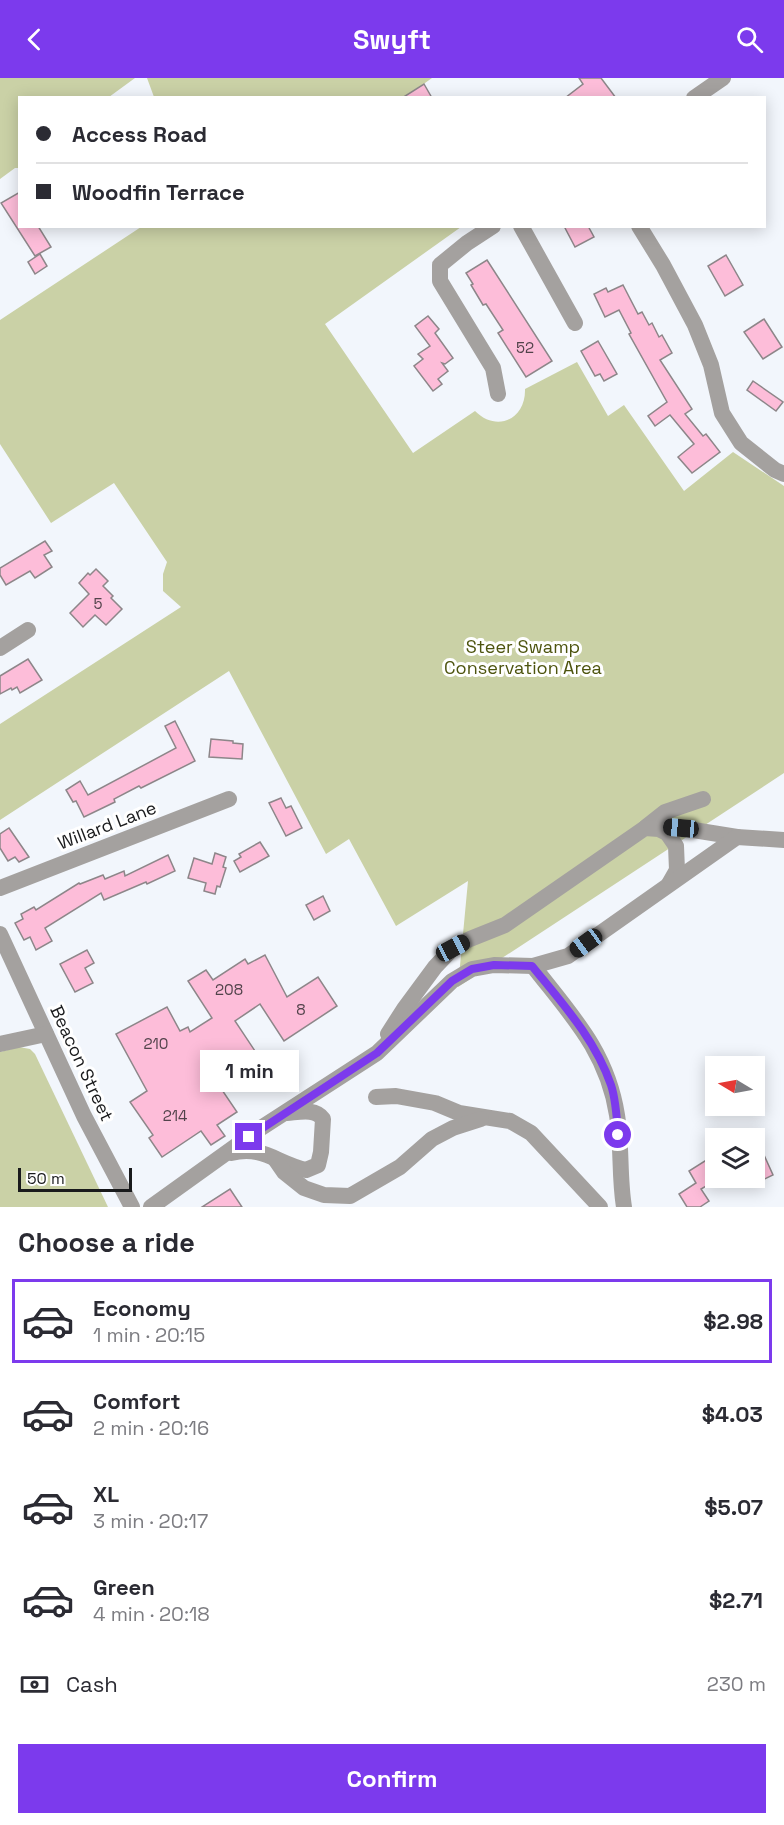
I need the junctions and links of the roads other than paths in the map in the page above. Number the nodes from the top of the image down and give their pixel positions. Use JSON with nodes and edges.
{"nodes":[{"id":1,"x":723,"y":78,"type":"edge"},
{"id":2,"x":697,"y":96,"type":"edge"},
{"id":3,"x":491,"y":228,"type":"edge"},
{"id":4,"x":522,"y":228,"type":"edge"},
{"id":5,"x":640,"y":228,"type":"edge"},
{"id":6,"x":574,"y":323,"type":"dead end"},
{"id":7,"x":498,"y":394,"type":"dead end"},
{"id":8,"x":784,"y":474,"type":"edge"},
{"id":9,"x":28,"y":630,"type":"dead end"},
{"id":10,"x":0,"y":648,"type":"edge"},
{"id":11,"x":229,"y":799,"type":"dead end"},
{"id":12,"x":703,"y":799,"type":"dead end"},
{"id":13,"x":645,"y":828,"type":"junction"},
{"id":14,"x":737,"y":837,"type":"junction"},
{"id":15,"x":784,"y":840,"type":"edge"},
{"id":16,"x":668,"y":886,"type":"junction"},
{"id":17,"x":0,"y":888,"type":"edge"},
{"id":18,"x":0,"y":934,"type":"edge"},
{"id":19,"x":532,"y":966,"type":"junction"},
{"id":20,"x":46,"y":1034,"type":"junction"},
{"id":21,"x":0,"y":1044,"type":"edge"},
{"id":22,"x":377,"y":1053,"type":"junction"},
{"id":23,"x":330,"y":1083,"type":"junction"},
{"id":24,"x":376,"y":1097,"type":"dead end"},
{"id":25,"x":283,"y":1113,"type":"junction"},
{"id":26,"x":488,"y":1117,"type":"junction"},
{"id":27,"x":323,"y":1119,"type":"junction"},
{"id":28,"x":224,"y":1155,"type":"junction"},
{"id":29,"x":276,"y":1159,"type":"junction"},
{"id":30,"x":132,"y":1207,"type":"edge"},
{"id":31,"x":151,"y":1207,"type":"edge"},
{"id":32,"x":600,"y":1207,"type":"edge"},
{"id":33,"x":624,"y":1207,"type":"edge"}],
"edges":[{"from":1,"to":2,"type":"street"},
{"from":3,"to":7,"type":"street"},
{"from":4,"to":6,"type":"street"},
{"from":5,"to":8,"type":"street"},
{"from":9,"to":10,"type":"street"},
{"from":11,"to":17,"type":"street","name":"Willard Lane"},
{"from":12,"to":13,"type":"street"},
{"from":13,"to":14,"type":"street"},
{"from":13,"to":16,"type":"street"},
{"from":13,"to":22,"type":"street"},
{"from":14,"to":15,"type":"street"},
{"from":14,"to":16,"type":"street"},
{"from":16,"to":19,"type":"street"},
{"from":18,"to":20,"type":"street","name":"Beacon Street"},
{"from":19,"to":22,"type":"street"},
{"from":19,"to":33,"type":"street"},
{"from":20,"to":21,"type":"street"},
{"from":20,"to":30,"type":"street","name":"Beacon Street"},
{"from":22,"to":23,"type":"street"},
{"from":23,"to":25,"type":"street"},
{"from":23,"to":27,"type":"street"},
{"from":24,"to":26,"type":"street"},
{"from":25,"to":27,"type":"street"},
{"from":25,"to":28,"type":"street"},
{"from":26,"to":29,"type":"street"},
{"from":26,"to":32,"type":"street"},
{"from":27,"to":29,"type":"street"},
{"from":28,"to":29,"type":"street"},
{"from":28,"to":31,"type":"street"}]}
